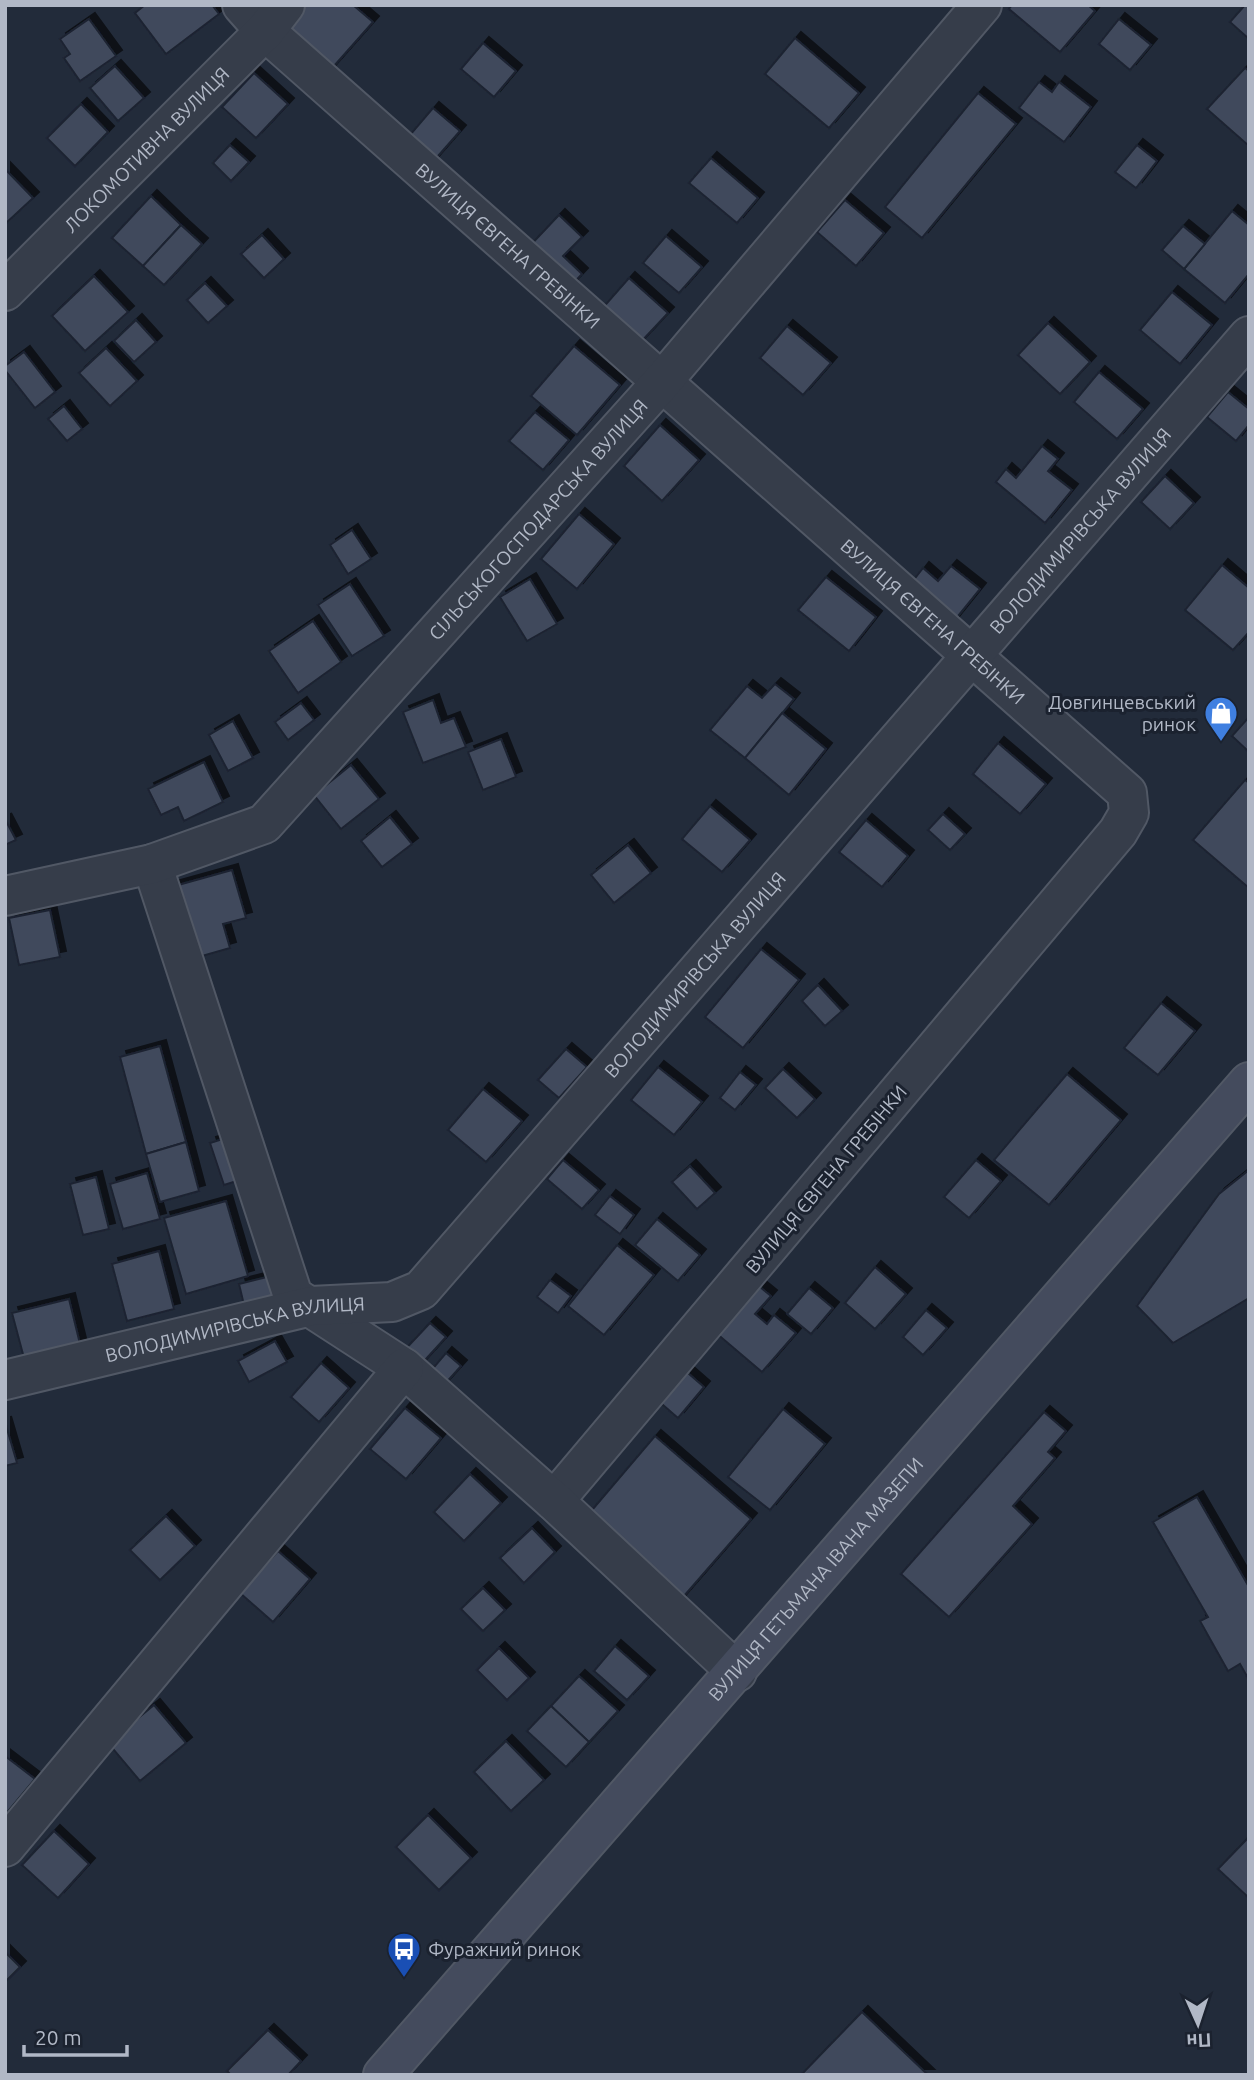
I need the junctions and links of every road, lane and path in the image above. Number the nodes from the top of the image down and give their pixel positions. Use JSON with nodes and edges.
{"nodes":[{"id":1,"x":982,"y":5,"type":"edge"},
{"id":2,"x":264,"y":14,"type":"edge"},
{"id":3,"x":5,"y":291,"type":"edge"},
{"id":4,"x":1249,"y":336,"type":"edge"},
{"id":5,"x":660,"y":384,"type":"junction"},
{"id":6,"x":972,"y":657,"type":"junction"},
{"id":7,"x":152,"y":864,"type":"junction"},
{"id":8,"x":5,"y":896,"type":"edge"},
{"id":9,"x":1249,"y":1082,"type":"edge"},
{"id":10,"x":311,"y":1306,"type":"junction"},
{"id":11,"x":404,"y":1368,"type":"junction"},
{"id":12,"x":5,"y":1380,"type":"edge"},
{"id":13,"x":554,"y":1502,"type":"junction"},
{"id":14,"x":737,"y":1672,"type":"junction"},
{"id":15,"x":5,"y":1847,"type":"edge"},
{"id":16,"x":383,"y":2075,"type":"edge"}],
"edges":[{"from":1,"to":5,"type":"street","name":"СІЛЬСЬКОГОСПОДАРСЬКА ВУЛИЦЯ"},
{"from":2,"to":3,"type":"street","name":"ЛОКОМОТИВНА ВУЛИЦЯ"},
{"from":2,"to":5,"type":"street","name":"ВУЛИЦЯ ЄВГЕНА ГРЕБІНКИ"},
{"from":4,"to":6,"type":"street","name":"ВОЛОДИМИРІВСЬКА ВУЛИЦЯ"},
{"from":5,"to":6,"type":"street","name":"ВУЛИЦЯ ЄВГЕНА ГРЕБІНКИ"},
{"from":5,"to":7,"type":"street","name":"СІЛЬСЬКОГОСПОДАРСЬКА ВУЛИЦЯ"},
{"from":6,"to":10,"type":"street","name":"ВОЛОДИМИРІВСЬКА ВУЛИЦЯ"},
{"from":6,"to":13,"type":"street","name":"ВУЛИЦЯ ЄВГЕНА ГРЕБІНКИ"},
{"from":7,"to":8,"type":"street","name":"СІЛЬСЬКОГОСПОДАРСЬКА ВУЛИЦЯ"},
{"from":7,"to":10,"type":"street"},
{"from":9,"to":14,"type":"main road","name":"ВУЛИЦЯ ГЕТЬМАНА ІВАНА МАЗЕПИ"},
{"from":10,"to":11,"type":"street"},
{"from":10,"to":12,"type":"street","name":"ВОЛОДИМИРІВСЬКА ВУЛИЦЯ"},
{"from":11,"to":13,"type":"street"},
{"from":11,"to":15,"type":"street"},
{"from":13,"to":14,"type":"street"},
{"from":14,"to":16,"type":"main road","name":"ВУЛИЦЯ ГЕТЬМАНА ІВАНА МАЗЕПИ"}]}
